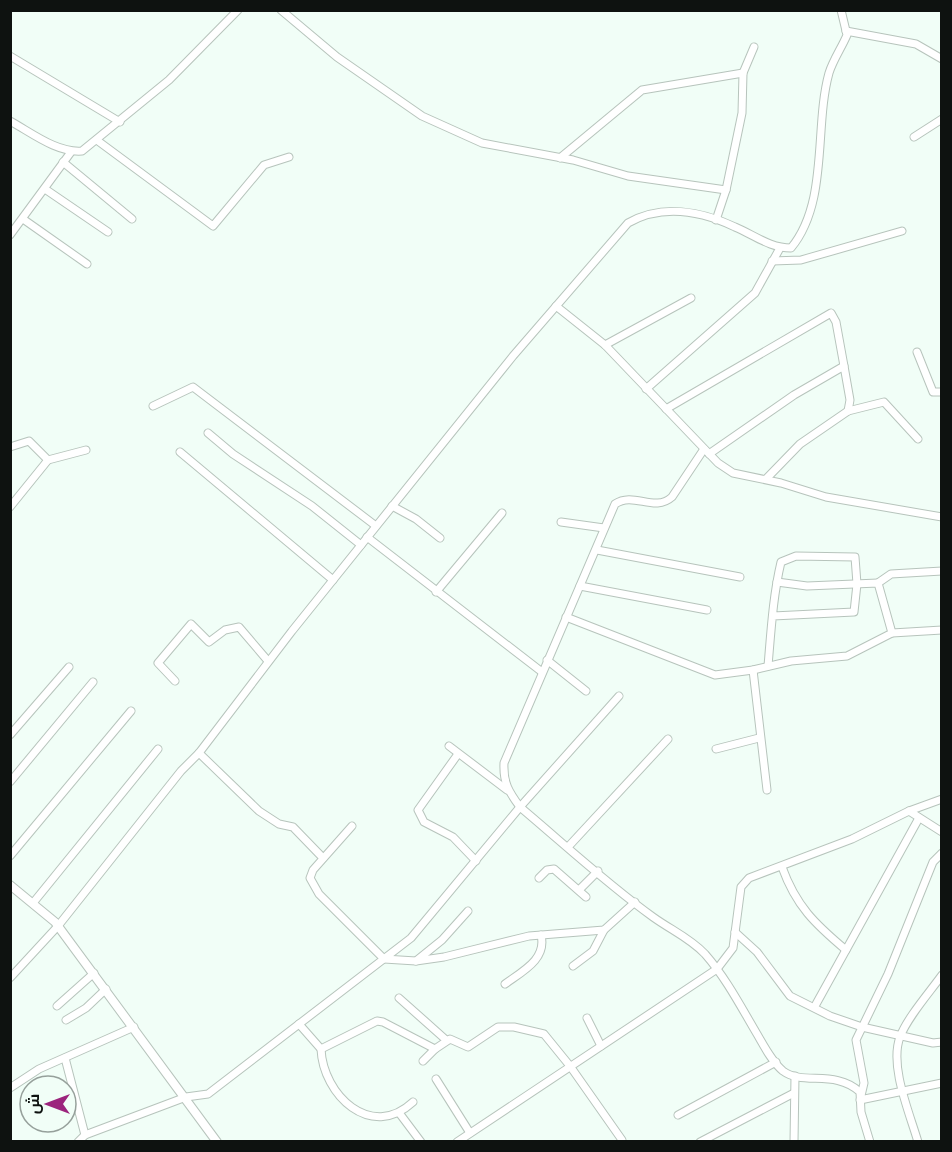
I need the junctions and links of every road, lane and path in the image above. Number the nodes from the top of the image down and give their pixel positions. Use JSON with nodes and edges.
{"nodes":[{"id":1,"x":238,"y":10,"type":"edge"},
{"id":2,"x":281,"y":10,"type":"edge"},
{"id":3,"x":841,"y":10,"type":"edge"},
{"id":4,"x":846,"y":31,"type":"junction"},
{"id":5,"x":754,"y":47,"type":"dead end"},
{"id":6,"x":10,"y":56,"type":"edge"},
{"id":7,"x":942,"y":59,"type":"edge"},
{"id":8,"x":743,"y":73,"type":"junction"},
{"id":9,"x":942,"y":119,"type":"edge"},
{"id":10,"x":10,"y":121,"type":"edge"},
{"id":11,"x":120,"y":122,"type":"junction"},
{"id":12,"x":914,"y":137,"type":"dead end"},
{"id":13,"x":98,"y":141,"type":"junction"},
{"id":14,"x":71,"y":152,"type":"junction"},
{"id":15,"x":289,"y":157,"type":"dead end"},
{"id":16,"x":560,"y":158,"type":"junction"},
{"id":17,"x":63,"y":162,"type":"junction"},
{"id":18,"x":45,"y":189,"type":"junction"},
{"id":19,"x":726,"y":190,"type":"junction"},
{"id":20,"x":23,"y":219,"type":"junction"},
{"id":21,"x":132,"y":219,"type":"dead end"},
{"id":22,"x":716,"y":220,"type":"junction"},
{"id":23,"x":902,"y":231,"type":"dead end"},
{"id":24,"x":108,"y":232,"type":"dead end"},
{"id":25,"x":10,"y":235,"type":"edge"},
{"id":26,"x":780,"y":248,"type":"junction"},
{"id":27,"x":772,"y":261,"type":"junction"},
{"id":28,"x":87,"y":264,"type":"dead end"},
{"id":29,"x":691,"y":298,"type":"dead end"},
{"id":30,"x":556,"y":306,"type":"junction"},
{"id":31,"x":605,"y":345,"type":"junction"},
{"id":32,"x":917,"y":352,"type":"dead end"},
{"id":33,"x":844,"y":366,"type":"junction"},
{"id":34,"x":646,"y":389,"type":"junction"},
{"id":35,"x":942,"y":392,"type":"edge"},
{"id":36,"x":153,"y":406,"type":"dead end"},
{"id":37,"x":666,"y":409,"type":"junction"},
{"id":38,"x":849,"y":411,"type":"junction"},
{"id":39,"x":208,"y":433,"type":"dead end"},
{"id":40,"x":918,"y":439,"type":"dead end"},
{"id":41,"x":10,"y":447,"type":"edge"},
{"id":42,"x":86,"y":450,"type":"dead end"},
{"id":43,"x":706,"y":451,"type":"junction"},
{"id":44,"x":180,"y":452,"type":"dead end"},
{"id":45,"x":48,"y":460,"type":"junction"},
{"id":46,"x":766,"y":479,"type":"junction"},
{"id":47,"x":392,"y":506,"type":"junction"},
{"id":48,"x":10,"y":507,"type":"edge"},
{"id":49,"x":502,"y":513,"type":"dead end"},
{"id":50,"x":942,"y":518,"type":"edge"},
{"id":51,"x":561,"y":522,"type":"dead end"},
{"id":52,"x":376,"y":526,"type":"junction"},
{"id":53,"x":604,"y":528,"type":"junction"},
{"id":54,"x":367,"y":537,"type":"junction"},
{"id":55,"x":440,"y":538,"type":"dead end"},
{"id":56,"x":360,"y":545,"type":"junction"},
{"id":57,"x":597,"y":550,"type":"junction"},
{"id":58,"x":942,"y":571,"type":"edge"},
{"id":59,"x":740,"y":577,"type":"dead end"},
{"id":60,"x":333,"y":580,"type":"junction"},
{"id":61,"x":777,"y":582,"type":"junction"},
{"id":62,"x":878,"y":583,"type":"junction"},
{"id":63,"x":857,"y":584,"type":"junction"},
{"id":64,"x":580,"y":586,"type":"junction"},
{"id":65,"x":436,"y":592,"type":"junction"},
{"id":66,"x":707,"y":610,"type":"dead end"},
{"id":67,"x":566,"y":616,"type":"junction"},
{"id":68,"x":773,"y":616,"type":"junction"},
{"id":69,"x":942,"y":630,"type":"edge"},
{"id":70,"x":892,"y":633,"type":"junction"},
{"id":71,"x":268,"y":660,"type":"junction"},
{"id":72,"x":547,"y":660,"type":"junction"},
{"id":73,"x":768,"y":666,"type":"junction"},
{"id":74,"x":69,"y":667,"type":"dead end"},
{"id":75,"x":753,"y":670,"type":"junction"},
{"id":76,"x":542,"y":672,"type":"junction"},
{"id":77,"x":175,"y":681,"type":"dead end"},
{"id":78,"x":93,"y":682,"type":"dead end"},
{"id":79,"x":586,"y":691,"type":"dead end"},
{"id":80,"x":619,"y":696,"type":"dead end"},
{"id":81,"x":131,"y":711,"type":"dead end"},
{"id":82,"x":10,"y":735,"type":"edge"},
{"id":83,"x":759,"y":738,"type":"junction"},
{"id":84,"x":668,"y":740,"type":"dead end"},
{"id":85,"x":449,"y":746,"type":"dead end"},
{"id":86,"x":158,"y":749,"type":"dead end"},
{"id":87,"x":717,"y":749,"type":"dead end"},
{"id":88,"x":198,"y":753,"type":"junction"},
{"id":89,"x":458,"y":754,"type":"junction"},
{"id":90,"x":10,"y":782,"type":"edge"},
{"id":91,"x":507,"y":790,"type":"junction"},
{"id":92,"x":767,"y":790,"type":"dead end"},
{"id":93,"x":942,"y":799,"type":"edge"},
{"id":94,"x":520,"y":807,"type":"junction"},
{"id":95,"x":909,"y":811,"type":"junction"},
{"id":96,"x":919,"y":818,"type":"junction"},
{"id":97,"x":352,"y":826,"type":"dead end"},
{"id":98,"x":942,"y":832,"type":"edge"},
{"id":99,"x":568,"y":847,"type":"junction"},
{"id":100,"x":942,"y":853,"type":"edge"},
{"id":101,"x":10,"y":856,"type":"edge"},
{"id":102,"x":323,"y":858,"type":"junction"},
{"id":103,"x":476,"y":861,"type":"junction"},
{"id":104,"x":783,"y":867,"type":"junction"},
{"id":105,"x":598,"y":872,"type":"junction"},
{"id":106,"x":539,"y":878,"type":"dead end"},
{"id":107,"x":10,"y":885,"type":"edge"},
{"id":108,"x":579,"y":890,"type":"junction"},
{"id":109,"x":586,"y":897,"type":"dead end"},
{"id":110,"x":635,"y":902,"type":"junction"},
{"id":111,"x":33,"y":903,"type":"junction"},
{"id":112,"x":468,"y":911,"type":"dead end"},
{"id":113,"x":58,"y":926,"type":"junction"},
{"id":114,"x":604,"y":930,"type":"junction"},
{"id":115,"x":735,"y":932,"type":"junction"},
{"id":116,"x":541,"y":935,"type":"junction"},
{"id":117,"x":846,"y":950,"type":"junction"},
{"id":118,"x":384,"y":960,"type":"junction"},
{"id":119,"x":416,"y":961,"type":"junction"},
{"id":120,"x":573,"y":966,"type":"dead end"},
{"id":121,"x":717,"y":969,"type":"junction"},
{"id":122,"x":94,"y":974,"type":"junction"},
{"id":123,"x":942,"y":975,"type":"edge"},
{"id":124,"x":10,"y":978,"type":"edge"},
{"id":125,"x":506,"y":984,"type":"dead end"},
{"id":126,"x":106,"y":989,"type":"junction"},
{"id":127,"x":399,"y":998,"type":"dead end"},
{"id":128,"x":57,"y":1006,"type":"dead end"},
{"id":129,"x":815,"y":1006,"type":"junction"},
{"id":130,"x":587,"y":1017,"type":"dead end"},
{"id":131,"x":66,"y":1020,"type":"dead end"},
{"id":132,"x":299,"y":1024,"type":"junction"},
{"id":133,"x":134,"y":1027,"type":"junction"},
{"id":134,"x":862,"y":1027,"type":"junction"},
{"id":135,"x":900,"y":1035,"type":"junction"},
{"id":136,"x":446,"y":1039,"type":"junction"},
{"id":137,"x":942,"y":1042,"type":"edge"},
{"id":138,"x":602,"y":1046,"type":"junction"},
{"id":139,"x":435,"y":1048,"type":"junction"},
{"id":140,"x":321,"y":1049,"type":"junction"},
{"id":141,"x":65,"y":1058,"type":"junction"},
{"id":142,"x":423,"y":1060,"type":"dead end"},
{"id":143,"x":776,"y":1062,"type":"junction"},
{"id":144,"x":570,"y":1066,"type":"junction"},
{"id":145,"x":795,"y":1076,"type":"junction"},
{"id":146,"x":436,"y":1079,"type":"dead end"},
{"id":147,"x":941,"y":1086,"type":"edge"},
{"id":148,"x":10,"y":1088,"type":"edge"},
{"id":149,"x":903,"y":1091,"type":"junction"},
{"id":150,"x":794,"y":1093,"type":"junction"},
{"id":151,"x":186,"y":1097,"type":"junction"},
{"id":152,"x":860,"y":1100,"type":"junction"},
{"id":153,"x":412,"y":1102,"type":"dead end"},
{"id":154,"x":400,"y":1114,"type":"junction"},
{"id":155,"x":678,"y":1115,"type":"dead end"},
{"id":156,"x":470,"y":1133,"type":"junction"},
{"id":157,"x":85,"y":1135,"type":"junction"},
{"id":158,"x":622,"y":1140,"type":"dead end"},
{"id":159,"x":78,"y":1142,"type":"edge"},
{"id":160,"x":217,"y":1142,"type":"edge"},
{"id":161,"x":422,"y":1142,"type":"edge"},
{"id":162,"x":457,"y":1142,"type":"edge"},
{"id":163,"x":700,"y":1142,"type":"edge"},
{"id":164,"x":794,"y":1142,"type":"edge"},
{"id":165,"x":870,"y":1142,"type":"edge"},
{"id":166,"x":918,"y":1142,"type":"edge"}],
"edges":[{"from":1,"to":11,"type":"street"},
{"from":2,"to":16,"type":"street"},
{"from":3,"to":4,"type":"street"},
{"from":4,"to":7,"type":"street"},
{"from":4,"to":26,"type":"street"},
{"from":5,"to":8,"type":"street"},
{"from":6,"to":11,"type":"street"},
{"from":8,"to":16,"type":"street"},
{"from":8,"to":19,"type":"street"},
{"from":9,"to":12,"type":"street"},
{"from":10,"to":14,"type":"street"},
{"from":11,"to":13,"type":"street"},
{"from":13,"to":14,"type":"street"},
{"from":13,"to":15,"type":"street"},
{"from":14,"to":17,"type":"street"},
{"from":16,"to":19,"type":"street"},
{"from":17,"to":18,"type":"street"},
{"from":17,"to":21,"type":"street"},
{"from":18,"to":20,"type":"street"},
{"from":18,"to":24,"type":"street"},
{"from":19,"to":22,"type":"street"},
{"from":20,"to":25,"type":"street"},
{"from":20,"to":28,"type":"street"},
{"from":22,"to":26,"type":"street"},
{"from":22,"to":30,"type":"street"},
{"from":23,"to":27,"type":"street"},
{"from":26,"to":27,"type":"street"},
{"from":27,"to":34,"type":"street"},
{"from":29,"to":31,"type":"street"},
{"from":30,"to":31,"type":"street"},
{"from":30,"to":47,"type":"street"},
{"from":31,"to":34,"type":"street"},
{"from":32,"to":35,"type":"street"},
{"from":33,"to":37,"type":"street"},
{"from":33,"to":38,"type":"street"},
{"from":33,"to":43,"type":"street"},
{"from":34,"to":37,"type":"street"},
{"from":36,"to":52,"type":"street"},
{"from":37,"to":43,"type":"street"},
{"from":38,"to":40,"type":"street"},
{"from":38,"to":46,"type":"street"},
{"from":39,"to":56,"type":"street"},
{"from":41,"to":45,"type":"street"},
{"from":42,"to":45,"type":"street"},
{"from":43,"to":46,"type":"street"},
{"from":43,"to":53,"type":"street"},
{"from":44,"to":60,"type":"street"},
{"from":45,"to":48,"type":"street"},
{"from":46,"to":50,"type":"street"},
{"from":47,"to":52,"type":"street"},
{"from":47,"to":55,"type":"street"},
{"from":49,"to":65,"type":"street"},
{"from":51,"to":53,"type":"street"},
{"from":52,"to":54,"type":"street"},
{"from":53,"to":57,"type":"street"},
{"from":54,"to":56,"type":"street"},
{"from":54,"to":65,"type":"street"},
{"from":56,"to":60,"type":"street"},
{"from":57,"to":59,"type":"street"},
{"from":57,"to":64,"type":"street"},
{"from":58,"to":62,"type":"street"},
{"from":60,"to":71,"type":"street"},
{"from":61,"to":63,"type":"street"},
{"from":61,"to":63,"type":"street"},
{"from":61,"to":68,"type":"street"},
{"from":62,"to":63,"type":"street"},
{"from":62,"to":70,"type":"street"},
{"from":63,"to":68,"type":"street"},
{"from":64,"to":66,"type":"street"},
{"from":64,"to":67,"type":"street"},
{"from":65,"to":76,"type":"street"},
{"from":67,"to":72,"type":"street"},
{"from":67,"to":75,"type":"street"},
{"from":68,"to":73,"type":"street"},
{"from":69,"to":70,"type":"street"},
{"from":70,"to":73,"type":"street"},
{"from":71,"to":77,"type":"street"},
{"from":71,"to":88,"type":"street"},
{"from":72,"to":76,"type":"street"},
{"from":72,"to":79,"type":"street"},
{"from":73,"to":75,"type":"street"},
{"from":74,"to":82,"type":"street"},
{"from":75,"to":83,"type":"street"},
{"from":76,"to":91,"type":"street"},
{"from":78,"to":90,"type":"street"},
{"from":80,"to":94,"type":"street"},
{"from":81,"to":101,"type":"street"},
{"from":83,"to":87,"type":"street"},
{"from":83,"to":92,"type":"street"},
{"from":84,"to":99,"type":"street"},
{"from":85,"to":89,"type":"street"},
{"from":86,"to":111,"type":"street"},
{"from":88,"to":102,"type":"street"},
{"from":88,"to":113,"type":"street"},
{"from":89,"to":91,"type":"street"},
{"from":89,"to":103,"type":"street"},
{"from":91,"to":94,"type":"street"},
{"from":93,"to":95,"type":"street"},
{"from":94,"to":99,"type":"street"},
{"from":94,"to":103,"type":"street"},
{"from":95,"to":96,"type":"street"},
{"from":95,"to":104,"type":"street"},
{"from":96,"to":98,"type":"street"},
{"from":96,"to":117,"type":"street"},
{"from":97,"to":102,"type":"street"},
{"from":99,"to":105,"type":"street"},
{"from":100,"to":134,"type":"street"},
{"from":102,"to":118,"type":"street"},
{"from":103,"to":118,"type":"street"},
{"from":104,"to":115,"type":"street"},
{"from":104,"to":117,"type":"street"},
{"from":105,"to":108,"type":"street"},
{"from":105,"to":110,"type":"street"},
{"from":106,"to":108,"type":"street"},
{"from":107,"to":111,"type":"street"},
{"from":108,"to":109,"type":"street"},
{"from":110,"to":114,"type":"street"},
{"from":110,"to":121,"type":"street"},
{"from":111,"to":113,"type":"street"},
{"from":112,"to":119,"type":"street"},
{"from":113,"to":122,"type":"street"},
{"from":113,"to":124,"type":"street"},
{"from":114,"to":116,"type":"street"},
{"from":114,"to":120,"type":"street"},
{"from":115,"to":121,"type":"street"},
{"from":115,"to":129,"type":"street"},
{"from":116,"to":119,"type":"street"},
{"from":116,"to":125,"type":"street"},
{"from":117,"to":129,"type":"street"},
{"from":118,"to":119,"type":"street"},
{"from":118,"to":132,"type":"street"},
{"from":121,"to":138,"type":"street"},
{"from":121,"to":143,"type":"street"},
{"from":122,"to":126,"type":"street"},
{"from":122,"to":128,"type":"street"},
{"from":123,"to":135,"type":"street"},
{"from":126,"to":131,"type":"street"},
{"from":126,"to":133,"type":"street"},
{"from":127,"to":136,"type":"street"},
{"from":129,"to":134,"type":"street"},
{"from":130,"to":138,"type":"street"},
{"from":132,"to":140,"type":"street"},
{"from":132,"to":151,"type":"street"},
{"from":133,"to":141,"type":"street"},
{"from":133,"to":151,"type":"street"},
{"from":134,"to":135,"type":"street"},
{"from":134,"to":152,"type":"street"},
{"from":135,"to":137,"type":"street"},
{"from":135,"to":149,"type":"street"},
{"from":136,"to":139,"type":"street"},
{"from":136,"to":144,"type":"street"},
{"from":138,"to":144,"type":"street"},
{"from":139,"to":140,"type":"street"},
{"from":139,"to":142,"type":"street"},
{"from":140,"to":154,"type":"street"},
{"from":141,"to":148,"type":"street"},
{"from":141,"to":157,"type":"street"},
{"from":143,"to":145,"type":"street"},
{"from":143,"to":155,"type":"street"},
{"from":144,"to":156,"type":"street"},
{"from":144,"to":158,"type":"street"},
{"from":145,"to":150,"type":"street"},
{"from":145,"to":152,"type":"street"},
{"from":146,"to":156,"type":"street"},
{"from":147,"to":149,"type":"street"},
{"from":149,"to":152,"type":"street"},
{"from":149,"to":166,"type":"street"},
{"from":150,"to":163,"type":"street"},
{"from":150,"to":164,"type":"street"},
{"from":151,"to":157,"type":"street"},
{"from":151,"to":160,"type":"street"},
{"from":152,"to":165,"type":"street"},
{"from":153,"to":154,"type":"street"},
{"from":154,"to":161,"type":"street"},
{"from":156,"to":162,"type":"street"},
{"from":157,"to":159,"type":"street"}]}
